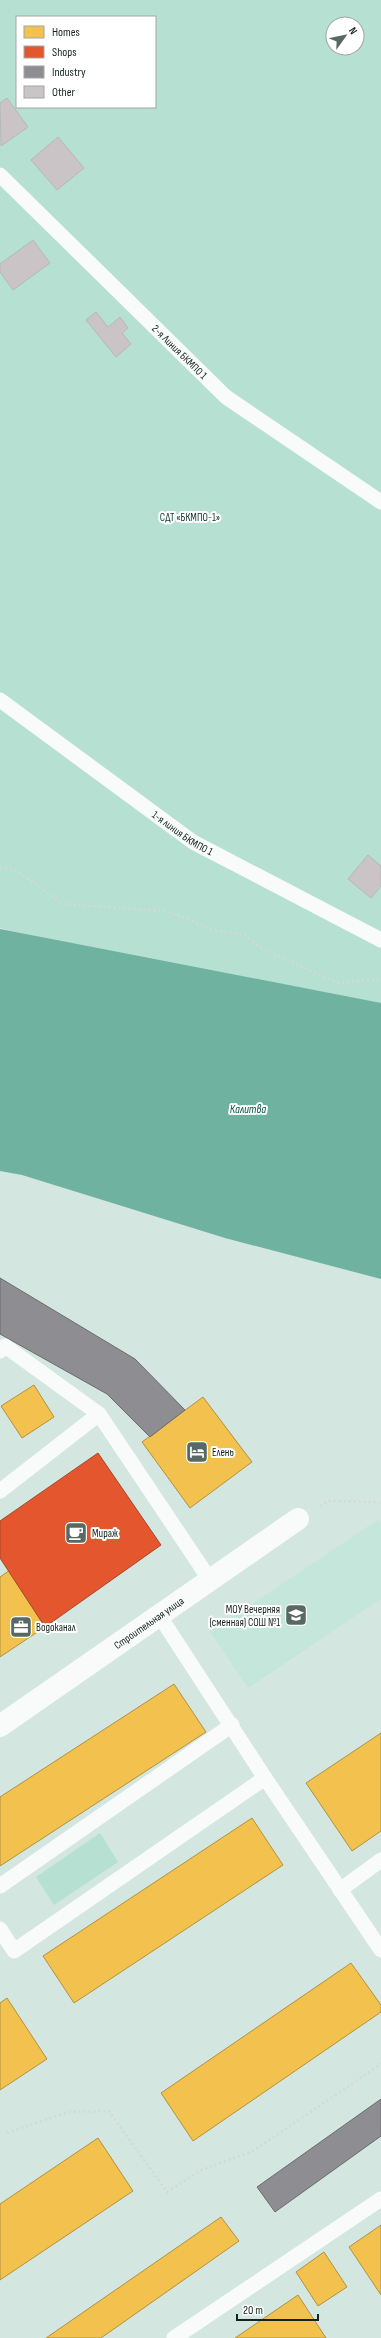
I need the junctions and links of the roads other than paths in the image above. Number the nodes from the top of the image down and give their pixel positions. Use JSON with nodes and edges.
{"nodes":[{"id":1,"x":0,"y":175,"type":"edge"},
{"id":2,"x":381,"y":502,"type":"edge"},
{"id":3,"x":0,"y":700,"type":"edge"},
{"id":4,"x":381,"y":940,"type":"edge"},
{"id":5,"x":0,"y":1351,"type":"edge"},
{"id":6,"x":99,"y":1414,"type":"junction"},
{"id":7,"x":0,"y":1491,"type":"edge"},
{"id":8,"x":298,"y":1519,"type":"road end"},
{"id":9,"x":210,"y":1580,"type":"junction"},
{"id":10,"x":159,"y":1615,"type":"junction"},
{"id":11,"x":232,"y":1725,"type":"junction"},
{"id":12,"x":0,"y":1726,"type":"edge"},
{"id":13,"x":265,"y":1778,"type":"junction"},
{"id":14,"x":381,"y":1860,"type":"edge"},
{"id":15,"x":0,"y":1886,"type":"edge"},
{"id":16,"x":340,"y":1890,"type":"junction"},
{"id":17,"x":0,"y":1929,"type":"edge"},
{"id":18,"x":381,"y":1950,"type":"edge"},
{"id":19,"x":381,"y":2199,"type":"edge"},
{"id":20,"x":174,"y":2338,"type":"edge"}],
"edges":[{"from":1,"to":2,"type":"lane","name":"2-я Линия БКМПО 1"},
{"from":3,"to":4,"type":"lane","name":"1-я линия БКМПО 1"},
{"from":5,"to":6,"type":"lane"},
{"from":6,"to":7,"type":"lane"},
{"from":6,"to":9,"type":"lane"},
{"from":8,"to":9,"type":"street","name":"Строительная улица"},
{"from":9,"to":10,"type":"street","name":"Строительная улица"},
{"from":10,"to":11,"type":"lane"},
{"from":10,"to":12,"type":"street","name":"Строительная улица"},
{"from":11,"to":13,"type":"lane"},
{"from":11,"to":15,"type":"lane"},
{"from":13,"to":16,"type":"lane"},
{"from":13,"to":17,"type":"lane"},
{"from":14,"to":16,"type":"lane"},
{"from":16,"to":18,"type":"lane"},
{"from":19,"to":20,"type":"lane"}]}
